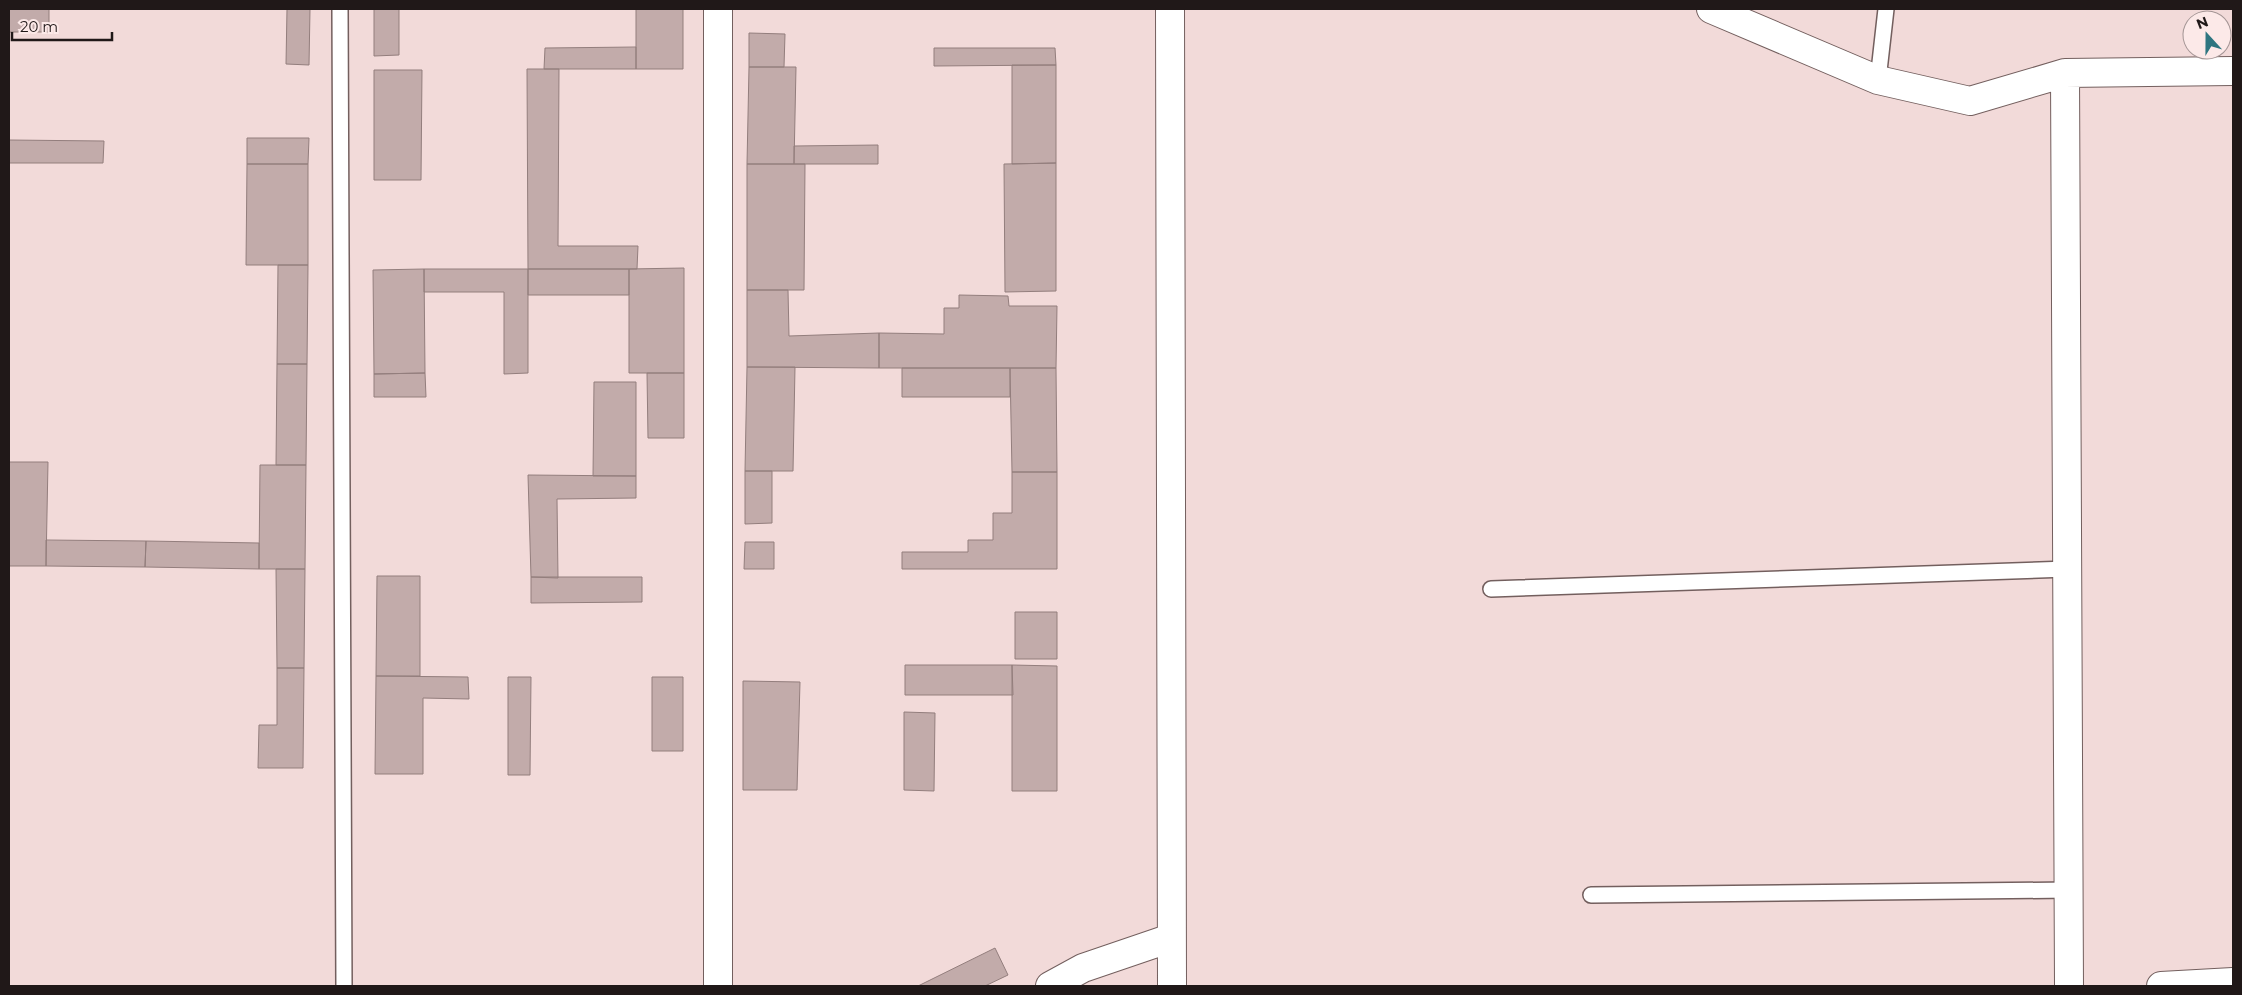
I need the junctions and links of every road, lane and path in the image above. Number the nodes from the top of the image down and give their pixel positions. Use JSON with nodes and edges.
{"nodes":[{"id":1,"x":340,"y":9,"type":"edge"},
{"id":2,"x":718,"y":9,"type":"edge"},
{"id":3,"x":1170,"y":9,"type":"edge"},
{"id":4,"x":1711,"y":9,"type":"edge"},
{"id":5,"x":1886,"y":9,"type":"edge"},
{"id":6,"x":2233,"y":70,"type":"edge"},
{"id":7,"x":2065,"y":73,"type":"junction"},
{"id":8,"x":1878,"y":80,"type":"junction"},
{"id":9,"x":2067,"y":569,"type":"junction"},
{"id":10,"x":1491,"y":589,"type":"dead end"},
{"id":11,"x":2069,"y":890,"type":"junction"},
{"id":12,"x":1591,"y":895,"type":"dead end"},
{"id":13,"x":1171,"y":938,"type":"junction"},
{"id":14,"x":2233,"y":982,"type":"edge"},
{"id":15,"x":344,"y":986,"type":"edge"},
{"id":16,"x":718,"y":986,"type":"edge"},
{"id":17,"x":1050,"y":986,"type":"edge"},
{"id":18,"x":1172,"y":986,"type":"edge"},
{"id":19,"x":2069,"y":986,"type":"edge"},
{"id":20,"x":2161,"y":986,"type":"edge"}],
"edges":[{"from":1,"to":15,"type":"lane"},
{"from":2,"to":16,"type":"street"},
{"from":3,"to":13,"type":"street"},
{"from":4,"to":8,"type":"street"},
{"from":5,"to":8,"type":"lane"},
{"from":6,"to":7,"type":"street"},
{"from":7,"to":8,"type":"street"},
{"from":7,"to":9,"type":"street"},
{"from":9,"to":10,"type":"lane"},
{"from":9,"to":11,"type":"street"},
{"from":11,"to":12,"type":"lane"},
{"from":11,"to":19,"type":"street"},
{"from":13,"to":17,"type":"street"},
{"from":13,"to":18,"type":"street"},
{"from":14,"to":20,"type":"street"}]}
